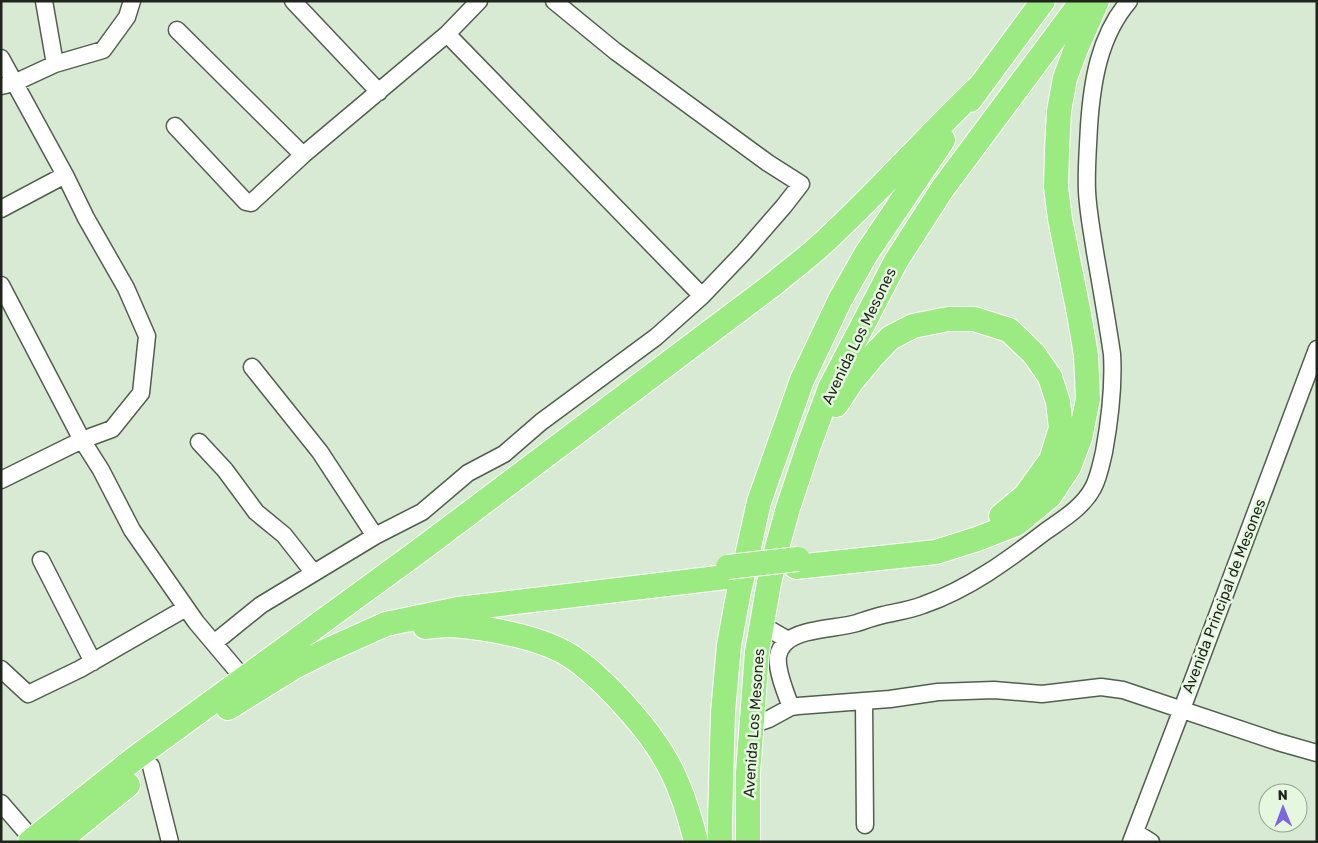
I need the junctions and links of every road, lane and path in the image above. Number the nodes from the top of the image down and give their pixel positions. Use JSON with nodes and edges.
{"nodes":[{"id":1,"x":44,"y":1,"type":"edge"},
{"id":2,"x":132,"y":1,"type":"edge"},
{"id":3,"x":292,"y":1,"type":"edge"},
{"id":4,"x":479,"y":1,"type":"edge"},
{"id":5,"x":554,"y":1,"type":"edge"},
{"id":6,"x":1043,"y":1,"type":"edge"},
{"id":7,"x":1082,"y":1,"type":"edge"},
{"id":8,"x":1097,"y":1,"type":"edge"},
{"id":9,"x":1129,"y":1,"type":"edge"},
{"id":10,"x":177,"y":30,"type":"dead end"},
{"id":11,"x":446,"y":34,"type":"junction"},
{"id":12,"x":1,"y":58,"type":"edge"},
{"id":13,"x":55,"y":64,"type":"junction"},
{"id":14,"x":8,"y":84,"type":"edge"},
{"id":15,"x":978,"y":88,"type":"junction"},
{"id":16,"x":379,"y":92,"type":"junction"},
{"id":17,"x":175,"y":126,"type":"dead end"},
{"id":18,"x":303,"y":155,"type":"junction"},
{"id":19,"x":65,"y":175,"type":"junction"},
{"id":20,"x":1,"y":209,"type":"edge"},
{"id":21,"x":1,"y":286,"type":"edge"},
{"id":22,"x":702,"y":296,"type":"junction"},
{"id":23,"x":1317,"y":350,"type":"edge"},
{"id":24,"x":252,"y":367,"type":"dead end"},
{"id":25,"x":82,"y":440,"type":"junction"},
{"id":26,"x":199,"y":442,"type":"dead end"},
{"id":27,"x":809,"y":445,"type":"junction"},
{"id":28,"x":1,"y":480,"type":"edge"},
{"id":29,"x":375,"y":536,"type":"junction"},
{"id":30,"x":41,"y":560,"type":"dead end"},
{"id":31,"x":797,"y":563,"type":"junction"},
{"id":32,"x":313,"y":572,"type":"junction"},
{"id":33,"x":727,"y":572,"type":"junction"},
{"id":34,"x":186,"y":608,"type":"junction"},
{"id":35,"x":762,"y":625,"type":"junction"},
{"id":36,"x":357,"y":636,"type":"junction"},
{"id":37,"x":788,"y":640,"type":"junction"},
{"id":38,"x":214,"y":643,"type":"junction"},
{"id":39,"x":93,"y":662,"type":"junction"},
{"id":40,"x":1,"y":669,"type":"edge"},
{"id":41,"x":244,"y":679,"type":"junction"},
{"id":42,"x":864,"y":701,"type":"junction"},
{"id":43,"x":792,"y":707,"type":"junction"},
{"id":44,"x":1182,"y":709,"type":"junction"},
{"id":45,"x":752,"y":725,"type":"junction"},
{"id":46,"x":1317,"y":753,"type":"edge"},
{"id":47,"x":151,"y":766,"type":"junction"},
{"id":48,"x":1,"y":803,"type":"edge"},
{"id":49,"x":865,"y":825,"type":"dead end"},
{"id":50,"x":1133,"y":837,"type":"edge"},
{"id":51,"x":32,"y":841,"type":"edge"},
{"id":52,"x":58,"y":842,"type":"edge"},
{"id":53,"x":170,"y":842,"type":"edge"},
{"id":54,"x":696,"y":842,"type":"edge"},
{"id":55,"x":720,"y":842,"type":"edge"},
{"id":56,"x":748,"y":842,"type":"edge"},
{"id":57,"x":1151,"y":842,"type":"edge"}],
"edges":[{"from":1,"to":13,"type":"street"},
{"from":2,"to":13,"type":"street"},
{"from":3,"to":16,"type":"street"},
{"from":4,"to":11,"type":"street"},
{"from":5,"to":22,"type":"street"},
{"from":6,"to":15,"type":"highway","name":"Avenida Los Mesones"},
{"from":7,"to":27,"type":"highway","name":"Avenida Los Mesones"},
{"from":8,"to":31,"type":"highway"},
{"from":9,"to":37,"type":"street"},
{"from":10,"to":18,"type":"street"},
{"from":11,"to":16,"type":"street"},
{"from":11,"to":22,"type":"street"},
{"from":12,"to":14,"type":"street"},
{"from":13,"to":14,"type":"street"},
{"from":14,"to":19,"type":"street"},
{"from":15,"to":41,"type":"highway"},
{"from":15,"to":55,"type":"highway","name":"Avenida Los Mesones"},
{"from":16,"to":18,"type":"street"},
{"from":17,"to":18,"type":"street"},
{"from":19,"to":20,"type":"street"},
{"from":19,"to":25,"type":"street"},
{"from":21,"to":25,"type":"street"},
{"from":22,"to":29,"type":"street"},
{"from":23,"to":44,"type":"street","name":"Avenida Principal de Mesones"},
{"from":24,"to":29,"type":"street"},
{"from":25,"to":28,"type":"street"},
{"from":25,"to":34,"type":"street"},
{"from":26,"to":32,"type":"street"},
{"from":27,"to":31,"type":"highway"},
{"from":27,"to":35,"type":"highway","name":"Avenida Los Mesones"},
{"from":29,"to":32,"type":"street"},
{"from":30,"to":39,"type":"street"},
{"from":31,"to":33,"type":"highway"},
{"from":32,"to":38,"type":"street"},
{"from":33,"to":36,"type":"highway"},
{"from":33,"to":41,"type":"highway"},
{"from":34,"to":38,"type":"street"},
{"from":34,"to":39,"type":"street"},
{"from":35,"to":37,"type":"street"},
{"from":35,"to":45,"type":"highway","name":"Avenida Los Mesones"},
{"from":36,"to":47,"type":"highway"},
{"from":36,"to":54,"type":"highway"},
{"from":37,"to":43,"type":"street"},
{"from":38,"to":41,"type":"street"},
{"from":39,"to":40,"type":"street"},
{"from":41,"to":51,"type":"highway"},
{"from":42,"to":43,"type":"street"},
{"from":42,"to":44,"type":"street"},
{"from":42,"to":49,"type":"street"},
{"from":43,"to":45,"type":"street"},
{"from":44,"to":46,"type":"street"},
{"from":44,"to":50,"type":"street","name":"Avenida Principal de Mesones"},
{"from":45,"to":56,"type":"highway","name":"Avenida Los Mesones"},
{"from":47,"to":52,"type":"highway"},
{"from":47,"to":53,"type":"street"},
{"from":48,"to":51,"type":"street"},
{"from":50,"to":57,"type":"street"}]}
